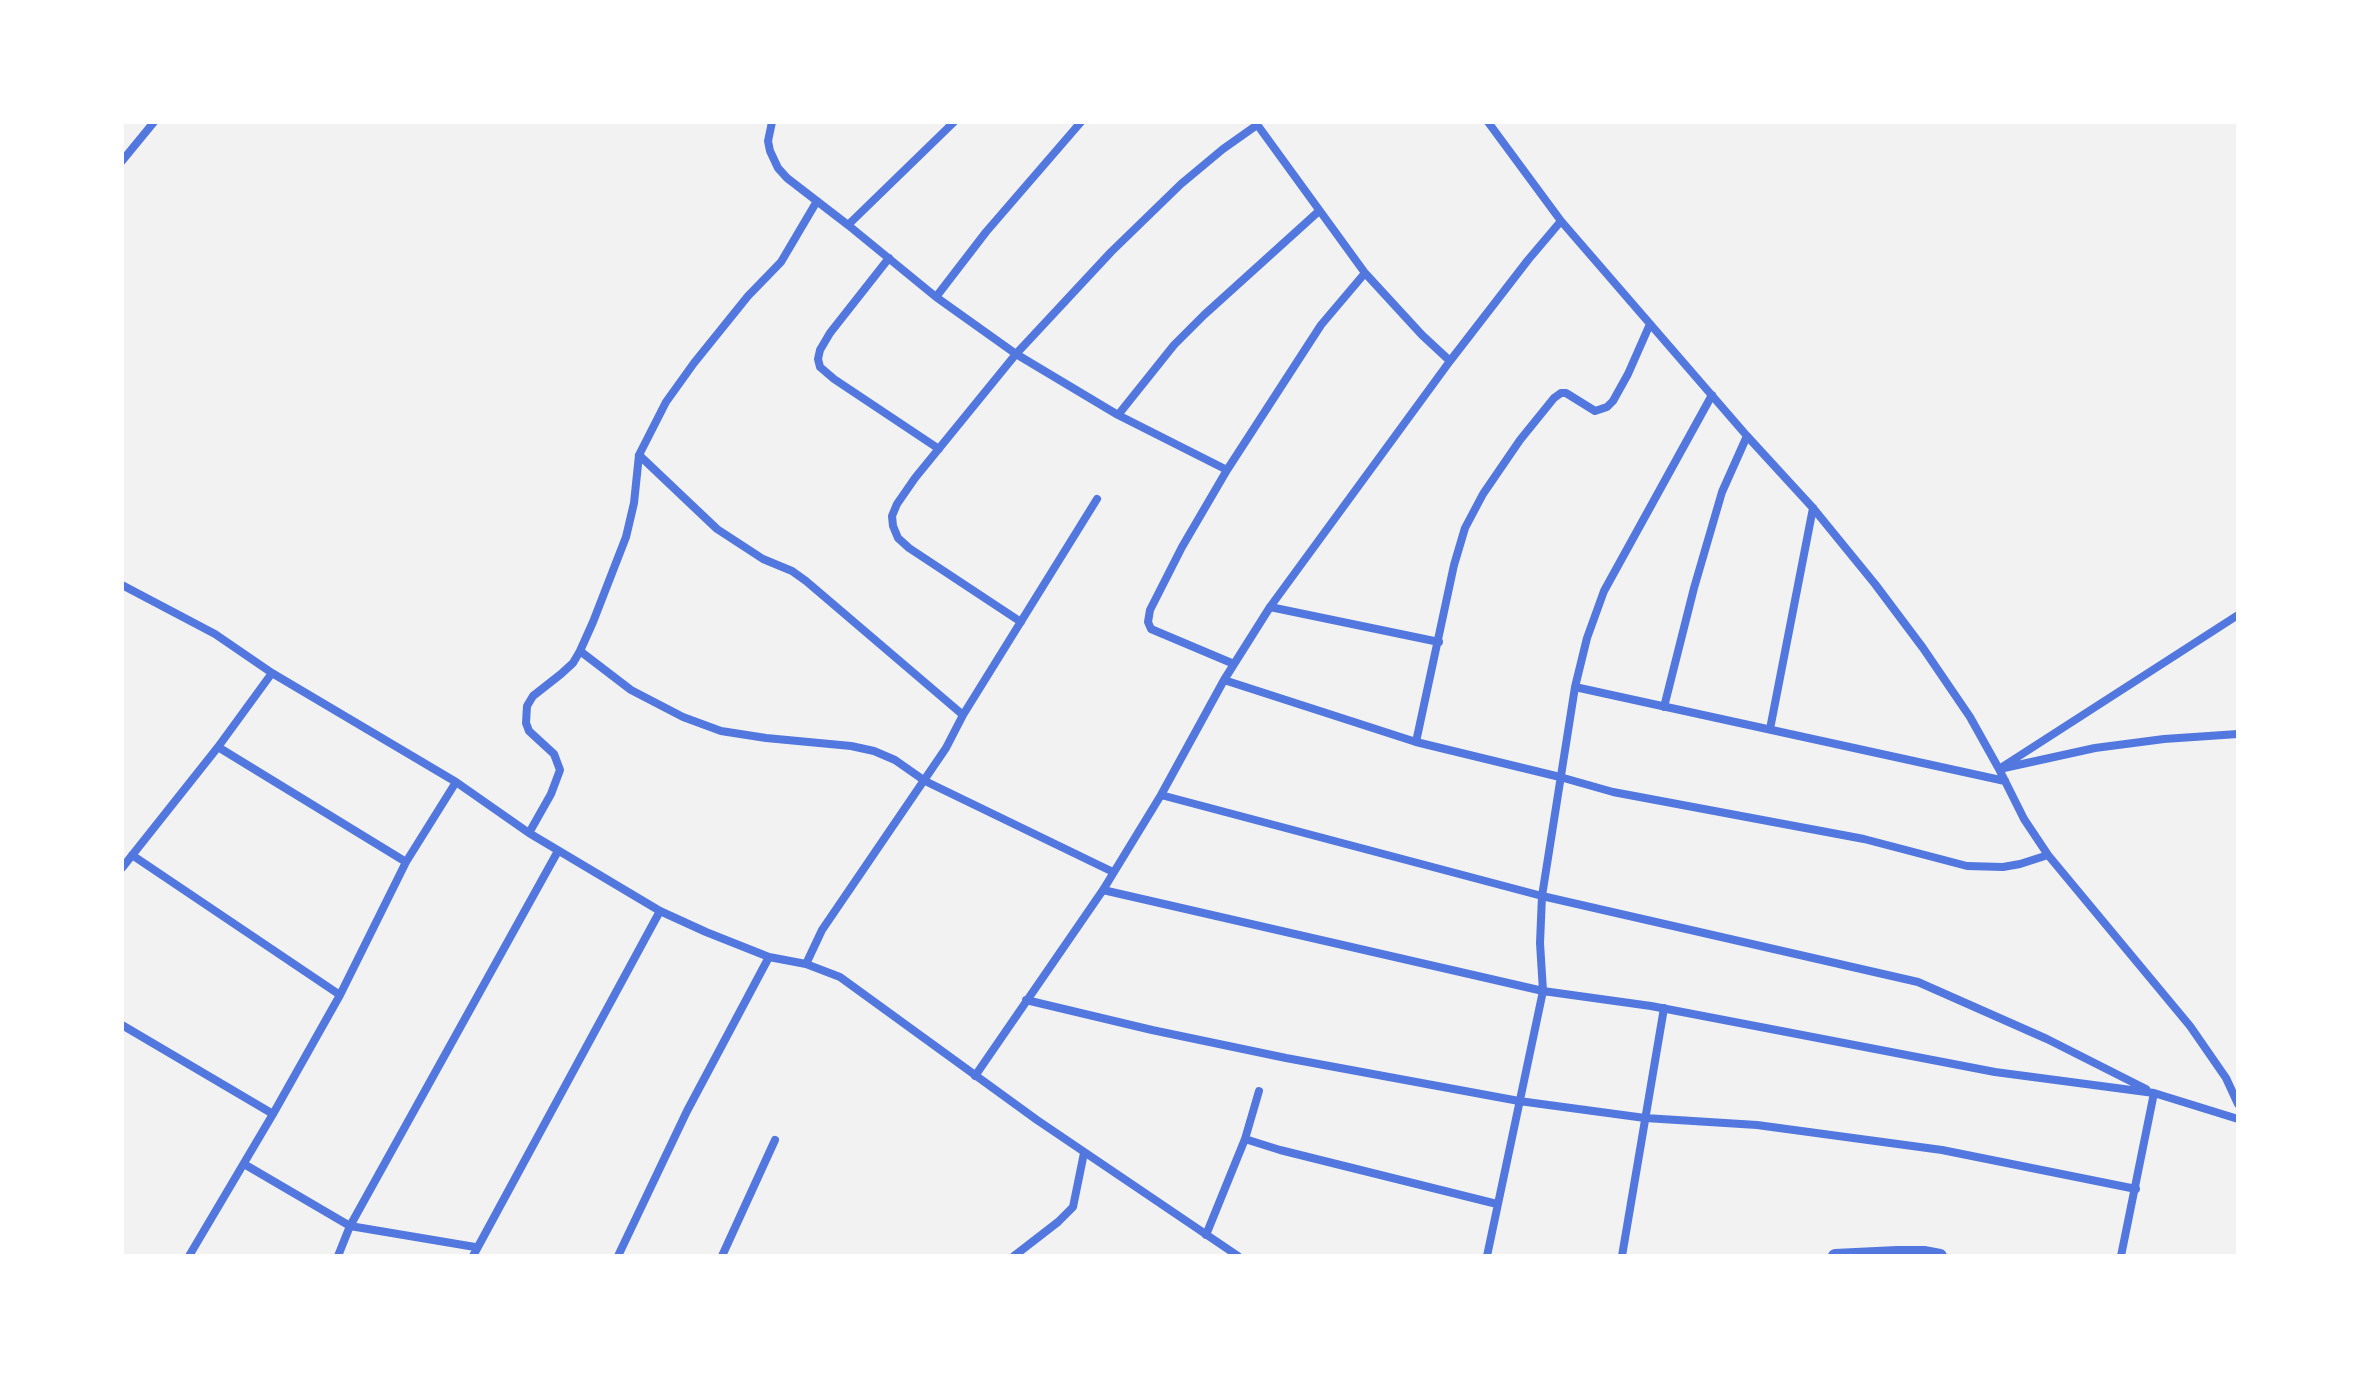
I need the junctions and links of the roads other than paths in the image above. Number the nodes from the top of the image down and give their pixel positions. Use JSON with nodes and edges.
{"nodes":[{"id":1,"x":154,"y":122,"type":"edge"},
{"id":2,"x":772,"y":122,"type":"edge"},
{"id":3,"x":954,"y":122,"type":"edge"},
{"id":4,"x":1081,"y":122,"type":"edge"},
{"id":5,"x":1488,"y":122,"type":"edge"},
{"id":6,"x":1256,"y":123,"type":"edge"},
{"id":7,"x":122,"y":161,"type":"edge"},
{"id":8,"x":817,"y":201,"type":"junction"},
{"id":9,"x":1319,"y":211,"type":"junction"},
{"id":10,"x":1561,"y":221,"type":"junction"},
{"id":11,"x":848,"y":225,"type":"junction"},
{"id":12,"x":889,"y":258,"type":"junction"},
{"id":13,"x":1365,"y":273,"type":"junction"},
{"id":14,"x":936,"y":297,"type":"junction"},
{"id":15,"x":1650,"y":324,"type":"junction"},
{"id":16,"x":1016,"y":354,"type":"junction"},
{"id":17,"x":1450,"y":361,"type":"junction"},
{"id":18,"x":1712,"y":395,"type":"junction"},
{"id":19,"x":1118,"y":415,"type":"junction"},
{"id":20,"x":1747,"y":436,"type":"junction"},
{"id":21,"x":939,"y":449,"type":"junction"},
{"id":22,"x":639,"y":455,"type":"junction"},
{"id":23,"x":1227,"y":470,"type":"junction"},
{"id":24,"x":1097,"y":499,"type":"dead end"},
{"id":25,"x":1813,"y":508,"type":"junction"},
{"id":26,"x":122,"y":585,"type":"edge"},
{"id":27,"x":1270,"y":607,"type":"junction"},
{"id":28,"x":2238,"y":615,"type":"edge"},
{"id":29,"x":1021,"y":622,"type":"junction"},
{"id":30,"x":1439,"y":642,"type":"junction"},
{"id":31,"x":580,"y":651,"type":"junction"},
{"id":32,"x":1234,"y":664,"type":"junction"},
{"id":33,"x":272,"y":673,"type":"junction"},
{"id":34,"x":1224,"y":680,"type":"junction"},
{"id":35,"x":1575,"y":687,"type":"junction"},
{"id":36,"x":1664,"y":707,"type":"junction"},
{"id":37,"x":963,"y":715,"type":"junction"},
{"id":38,"x":1770,"y":729,"type":"junction"},
{"id":39,"x":2238,"y":734,"type":"edge"},
{"id":40,"x":1416,"y":742,"type":"junction"},
{"id":41,"x":218,"y":747,"type":"junction"},
{"id":42,"x":1999,"y":769,"type":"junction"},
{"id":43,"x":1560,"y":777,"type":"junction"},
{"id":44,"x":925,"y":781,"type":"junction"},
{"id":45,"x":2005,"y":781,"type":"junction"},
{"id":46,"x":456,"y":782,"type":"junction"},
{"id":47,"x":1161,"y":795,"type":"junction"},
{"id":48,"x":529,"y":833,"type":"junction"},
{"id":49,"x":558,"y":851,"type":"junction"},
{"id":50,"x":132,"y":855,"type":"junction"},
{"id":51,"x":2048,"y":855,"type":"junction"},
{"id":52,"x":406,"y":862,"type":"junction"},
{"id":53,"x":122,"y":868,"type":"edge"},
{"id":54,"x":1113,"y":872,"type":"junction"},
{"id":55,"x":1103,"y":890,"type":"junction"},
{"id":56,"x":1542,"y":896,"type":"junction"},
{"id":57,"x":660,"y":911,"type":"junction"},
{"id":58,"x":769,"y":957,"type":"junction"},
{"id":59,"x":806,"y":964,"type":"junction"},
{"id":60,"x":1543,"y":991,"type":"junction"},
{"id":61,"x":340,"y":995,"type":"junction"},
{"id":62,"x":1026,"y":1000,"type":"junction"},
{"id":63,"x":1664,"y":1008,"type":"junction"},
{"id":64,"x":122,"y":1025,"type":"edge"},
{"id":65,"x":975,"y":1076,"type":"junction"},
{"id":66,"x":1259,"y":1091,"type":"dead end"},
{"id":67,"x":2154,"y":1093,"type":"junction"},
{"id":68,"x":1519,"y":1101,"type":"junction"},
{"id":69,"x":2238,"y":1104,"type":"edge"},
{"id":70,"x":273,"y":1114,"type":"junction"},
{"id":71,"x":1645,"y":1118,"type":"junction"},
{"id":72,"x":2238,"y":1119,"type":"edge"},
{"id":73,"x":1245,"y":1139,"type":"junction"},
{"id":74,"x":775,"y":1140,"type":"dead end"},
{"id":75,"x":1084,"y":1153,"type":"junction"},
{"id":76,"x":244,"y":1164,"type":"junction"},
{"id":77,"x":2136,"y":1189,"type":"junction"},
{"id":78,"x":1497,"y":1204,"type":"junction"},
{"id":79,"x":350,"y":1226,"type":"junction"},
{"id":80,"x":1206,"y":1235,"type":"junction"},
{"id":81,"x":474,"y":1252,"type":"edge"},
{"id":82,"x":189,"y":1256,"type":"edge"},
{"id":83,"x":338,"y":1256,"type":"edge"},
{"id":84,"x":618,"y":1256,"type":"edge"},
{"id":85,"x":722,"y":1256,"type":"edge"},
{"id":86,"x":1014,"y":1256,"type":"edge"},
{"id":87,"x":1238,"y":1256,"type":"edge"},
{"id":88,"x":1487,"y":1256,"type":"edge"},
{"id":89,"x":1622,"y":1256,"type":"edge"},
{"id":90,"x":1835,"y":1256,"type":"edge"},
{"id":91,"x":1940,"y":1256,"type":"edge"},
{"id":92,"x":2121,"y":1256,"type":"edge"}],
"edges":[{"from":1,"to":7,"type":"street"},
{"from":2,"to":8,"type":"street"},
{"from":3,"to":11,"type":"street"},
{"from":4,"to":14,"type":"street"},
{"from":5,"to":10,"type":"street"},
{"from":6,"to":9,"type":"street"},
{"from":6,"to":16,"type":"street"},
{"from":8,"to":11,"type":"street"},
{"from":8,"to":22,"type":"street"},
{"from":9,"to":13,"type":"street"},
{"from":9,"to":19,"type":"street"},
{"from":10,"to":15,"type":"street"},
{"from":10,"to":17,"type":"street"},
{"from":11,"to":12,"type":"street"},
{"from":12,"to":14,"type":"street"},
{"from":12,"to":21,"type":"street"},
{"from":13,"to":17,"type":"street"},
{"from":13,"to":23,"type":"street"},
{"from":14,"to":16,"type":"street"},
{"from":15,"to":18,"type":"street"},
{"from":15,"to":30,"type":"street"},
{"from":16,"to":19,"type":"street"},
{"from":16,"to":21,"type":"street"},
{"from":17,"to":27,"type":"street"},
{"from":18,"to":20,"type":"street"},
{"from":18,"to":35,"type":"street"},
{"from":19,"to":23,"type":"street"},
{"from":20,"to":25,"type":"street"},
{"from":20,"to":36,"type":"street"},
{"from":21,"to":29,"type":"street"},
{"from":22,"to":31,"type":"street"},
{"from":22,"to":37,"type":"street"},
{"from":23,"to":32,"type":"street"},
{"from":24,"to":29,"type":"street"},
{"from":25,"to":38,"type":"street"},
{"from":25,"to":42,"type":"street"},
{"from":26,"to":33,"type":"street"},
{"from":27,"to":30,"type":"street"},
{"from":27,"to":32,"type":"street"},
{"from":28,"to":42,"type":"street"},
{"from":29,"to":37,"type":"street"},
{"from":30,"to":40,"type":"street"},
{"from":31,"to":44,"type":"street"},
{"from":31,"to":48,"type":"street"},
{"from":32,"to":34,"type":"street"},
{"from":33,"to":41,"type":"street"},
{"from":33,"to":46,"type":"street"},
{"from":34,"to":40,"type":"street"},
{"from":34,"to":47,"type":"street"},
{"from":35,"to":36,"type":"street"},
{"from":35,"to":43,"type":"street"},
{"from":36,"to":38,"type":"street"},
{"from":37,"to":44,"type":"street"},
{"from":38,"to":45,"type":"street"},
{"from":39,"to":42,"type":"street"},
{"from":40,"to":43,"type":"street"},
{"from":41,"to":50,"type":"street"},
{"from":41,"to":52,"type":"street"},
{"from":42,"to":45,"type":"street"},
{"from":43,"to":51,"type":"street"},
{"from":43,"to":56,"type":"street"},
{"from":44,"to":54,"type":"street"},
{"from":44,"to":59,"type":"street"},
{"from":45,"to":51,"type":"street"},
{"from":46,"to":48,"type":"street"},
{"from":46,"to":52,"type":"street"},
{"from":47,"to":54,"type":"street"},
{"from":47,"to":56,"type":"street"},
{"from":48,"to":49,"type":"street"},
{"from":49,"to":57,"type":"street"},
{"from":49,"to":79,"type":"street"},
{"from":50,"to":53,"type":"street"},
{"from":50,"to":61,"type":"street"},
{"from":51,"to":69,"type":"street"},
{"from":52,"to":61,"type":"street"},
{"from":54,"to":55,"type":"street"},
{"from":55,"to":60,"type":"street"},
{"from":55,"to":62,"type":"street"},
{"from":56,"to":60,"type":"street"},
{"from":56,"to":67,"type":"street"},
{"from":57,"to":58,"type":"street"},
{"from":57,"to":81,"type":"street"},
{"from":58,"to":59,"type":"street"},
{"from":58,"to":84,"type":"street"},
{"from":59,"to":65,"type":"street"},
{"from":60,"to":63,"type":"street"},
{"from":60,"to":68,"type":"street"},
{"from":61,"to":70,"type":"street"},
{"from":62,"to":65,"type":"street"},
{"from":62,"to":68,"type":"street"},
{"from":63,"to":67,"type":"street"},
{"from":63,"to":71,"type":"street"},
{"from":64,"to":70,"type":"street"},
{"from":65,"to":75,"type":"street"},
{"from":66,"to":73,"type":"street"},
{"from":67,"to":72,"type":"street"},
{"from":67,"to":77,"type":"street"},
{"from":68,"to":71,"type":"street"},
{"from":68,"to":78,"type":"street"},
{"from":70,"to":76,"type":"street"},
{"from":71,"to":77,"type":"street"},
{"from":71,"to":89,"type":"street"},
{"from":73,"to":78,"type":"street"},
{"from":73,"to":80,"type":"street"},
{"from":74,"to":85,"type":"street"},
{"from":75,"to":80,"type":"street"},
{"from":75,"to":86,"type":"street"},
{"from":76,"to":79,"type":"street"},
{"from":76,"to":82,"type":"street"},
{"from":77,"to":92,"type":"street"},
{"from":78,"to":88,"type":"street"},
{"from":79,"to":81,"type":"street"},
{"from":79,"to":83,"type":"street"},
{"from":80,"to":87,"type":"street"},
{"from":90,"to":91,"type":"street"}]}
